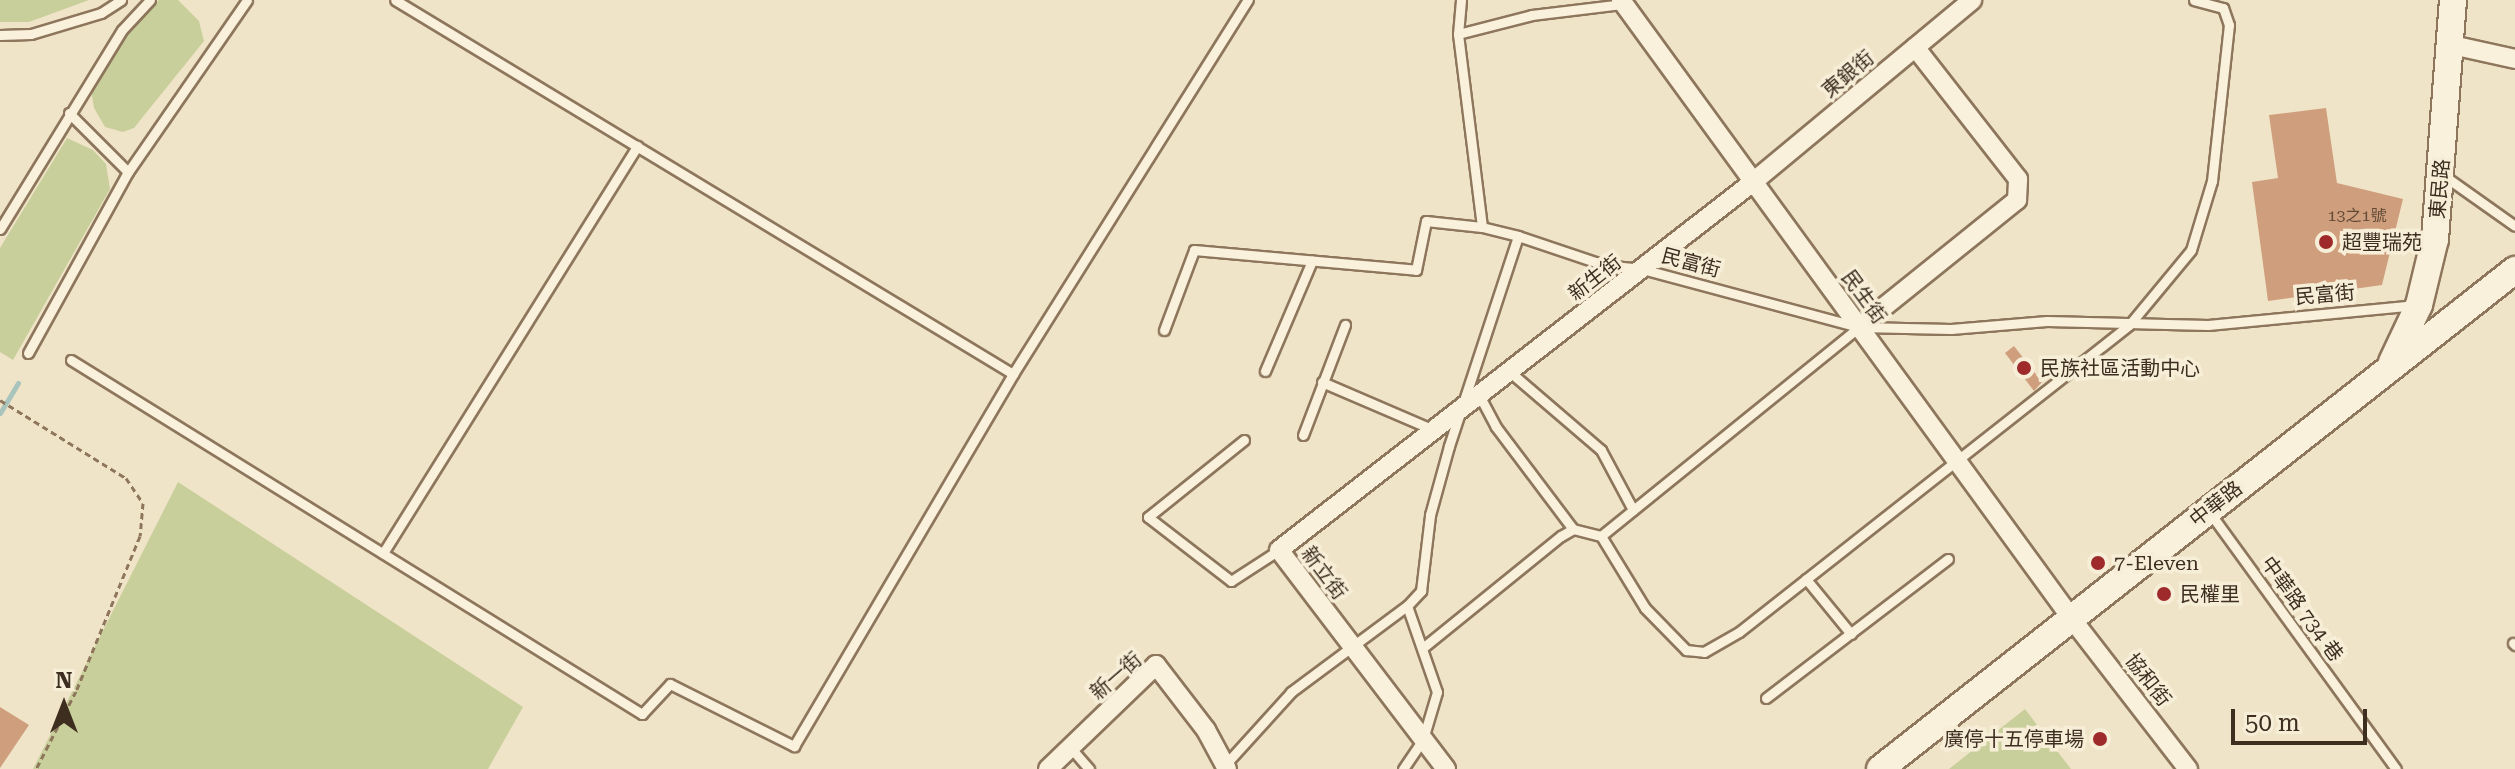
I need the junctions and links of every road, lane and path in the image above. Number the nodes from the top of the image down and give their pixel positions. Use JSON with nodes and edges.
{"nodes":[{"id":1,"x":121,"y":0,"type":"edge"},
{"id":2,"x":150,"y":0,"type":"edge"},
{"id":3,"x":395,"y":0,"type":"edge"},
{"id":4,"x":1248,"y":0,"type":"edge"},
{"id":5,"x":1461,"y":0,"type":"edge"},
{"id":6,"x":1972,"y":0,"type":"edge"},
{"id":7,"x":2194,"y":0,"type":"edge"},
{"id":8,"x":2453,"y":0,"type":"edge"},
{"id":9,"x":241,"y":2,"type":"edge"},
{"id":10,"x":1622,"y":2,"type":"edge"},
{"id":11,"x":1458,"y":34,"type":"junction"},
{"id":12,"x":0,"y":35,"type":"edge"},
{"id":13,"x":2452,"y":45,"type":"junction"},
{"id":14,"x":1915,"y":47,"type":"junction"},
{"id":15,"x":2515,"y":59,"type":"edge"},
{"id":16,"x":69,"y":113,"type":"junction"},
{"id":17,"x":637,"y":146,"type":"junction"},
{"id":18,"x":128,"y":172,"type":"junction"},
{"id":19,"x":2442,"y":174,"type":"junction"},
{"id":20,"x":1753,"y":182,"type":"junction"},
{"id":21,"x":2515,"y":226,"type":"edge"},
{"id":22,"x":1482,"y":227,"type":"junction"},
{"id":23,"x":0,"y":229,"type":"edge"},
{"id":24,"x":1518,"y":236,"type":"junction"},
{"id":25,"x":1312,"y":261,"type":"junction"},
{"id":26,"x":1642,"y":269,"type":"junction"},
{"id":27,"x":2515,"y":270,"type":"edge"},
{"id":28,"x":2419,"y":305,"type":"junction"},
{"id":29,"x":1345,"y":325,"type":"dead end"},
{"id":30,"x":2129,"y":325,"type":"junction"},
{"id":31,"x":1859,"y":327,"type":"junction"},
{"id":32,"x":1164,"y":330,"type":"dead end"},
{"id":33,"x":28,"y":353,"type":"dead end"},
{"id":34,"x":71,"y":360,"type":"dead end"},
{"id":35,"x":1265,"y":371,"type":"dead end"},
{"id":36,"x":1510,"y":372,"type":"junction"},
{"id":37,"x":2387,"y":372,"type":"junction"},
{"id":38,"x":1013,"y":374,"type":"junction"},
{"id":39,"x":1322,"y":382,"type":"junction"},
{"id":40,"x":1475,"y":390,"type":"junction"},
{"id":41,"x":0,"y":400,"type":"edge"},
{"id":42,"x":1463,"y":407,"type":"junction"},
{"id":43,"x":1434,"y":430,"type":"junction"},
{"id":44,"x":1303,"y":435,"type":"dead end"},
{"id":45,"x":1244,"y":440,"type":"dead end"},
{"id":46,"x":1957,"y":458,"type":"junction"},
{"id":47,"x":1633,"y":510,"type":"junction"},
{"id":48,"x":2208,"y":510,"type":"junction"},
{"id":49,"x":1573,"y":529,"type":"junction"},
{"id":50,"x":1601,"y":536,"type":"junction"},
{"id":51,"x":1279,"y":550,"type":"junction"},
{"id":52,"x":383,"y":553,"type":"junction"},
{"id":53,"x":1948,"y":559,"type":"dead end"},
{"id":54,"x":1806,"y":579,"type":"junction"},
{"id":55,"x":1407,"y":606,"type":"junction"},
{"id":56,"x":2072,"y":619,"type":"junction"},
{"id":57,"x":1851,"y":634,"type":"junction"},
{"id":58,"x":1425,"y":646,"type":"junction"},
{"id":59,"x":1353,"y":647,"type":"junction"},
{"id":60,"x":1766,"y":698,"type":"dead end"},
{"id":61,"x":1423,"y":739,"type":"junction"},
{"id":62,"x":1070,"y":747,"type":"junction"},
{"id":63,"x":1226,"y":768,"type":"edge"},
{"id":64,"x":36,"y":769,"type":"edge"},
{"id":65,"x":1048,"y":769,"type":"edge"},
{"id":66,"x":1089,"y":769,"type":"edge"},
{"id":67,"x":1403,"y":769,"type":"edge"},
{"id":68,"x":1446,"y":769,"type":"edge"},
{"id":69,"x":1880,"y":769,"type":"edge"},
{"id":70,"x":2188,"y":769,"type":"edge"},
{"id":71,"x":2396,"y":769,"type":"edge"}],
"edges":[{"from":1,"to":12,"type":"lane"},
{"from":2,"to":16,"type":"lane"},
{"from":3,"to":17,"type":"lane"},
{"from":4,"to":38,"type":"lane"},
{"from":5,"to":11,"type":"lane"},
{"from":6,"to":14,"type":"street","name":"東銀街"},
{"from":7,"to":30,"type":"lane"},
{"from":8,"to":13,"type":"street","name":"東民路"},
{"from":9,"to":18,"type":"lane"},
{"from":10,"to":11,"type":"lane"},
{"from":10,"to":20,"type":"street","name":"民生街"},
{"from":11,"to":22,"type":"lane"},
{"from":13,"to":15,"type":"street"},
{"from":13,"to":19,"type":"street","name":"東民路"},
{"from":14,"to":20,"type":"street","name":"東銀街"},
{"from":14,"to":31,"type":"street"},
{"from":16,"to":18,"type":"lane"},
{"from":16,"to":23,"type":"lane"},
{"from":17,"to":38,"type":"lane"},
{"from":17,"to":52,"type":"lane"},
{"from":18,"to":33,"type":"lane"},
{"from":19,"to":21,"type":"lane"},
{"from":19,"to":28,"type":"street","name":"東民路"},
{"from":20,"to":26,"type":"street","name":"新生街"},
{"from":20,"to":31,"type":"street","name":"民生街"},
{"from":22,"to":24,"type":"lane","name":"民富街"},
{"from":22,"to":25,"type":"lane","name":"民富街"},
{"from":24,"to":26,"type":"lane","name":"民富街"},
{"from":24,"to":40,"type":"lane"},
{"from":25,"to":32,"type":"lane"},
{"from":25,"to":35,"type":"lane"},
{"from":26,"to":31,"type":"lane","name":"民富街"},
{"from":26,"to":36,"type":"street","name":"新生街"},
{"from":27,"to":37,"type":"street","name":"中華路"},
{"from":28,"to":30,"type":"lane","name":"民富街"},
{"from":28,"to":37,"type":"street","name":"東民路"},
{"from":29,"to":39,"type":"lane"},
{"from":30,"to":31,"type":"lane","name":"民富街"},
{"from":30,"to":46,"type":"lane"},
{"from":31,"to":46,"type":"street","name":"民生街"},
{"from":31,"to":47,"type":"lane"},
{"from":34,"to":52,"type":"lane"},
{"from":36,"to":40,"type":"street","name":"新生街"},
{"from":36,"to":47,"type":"lane"},
{"from":37,"to":48,"type":"street","name":"中華路"},
{"from":38,"to":52,"type":"lane"},
{"from":39,"to":43,"type":"lane"},
{"from":39,"to":44,"type":"lane"},
{"from":40,"to":42,"type":"street","name":"新生街"},
{"from":40,"to":49,"type":"lane"},
{"from":41,"to":64,"type":"path"},
{"from":42,"to":43,"type":"street","name":"新立街"},
{"from":42,"to":55,"type":"lane"},
{"from":43,"to":51,"type":"street","name":"新立街"},
{"from":45,"to":51,"type":"lane"},
{"from":46,"to":54,"type":"lane"},
{"from":46,"to":56,"type":"street","name":"民生街"},
{"from":47,"to":50,"type":"lane"},
{"from":48,"to":56,"type":"street","name":"中華路"},
{"from":48,"to":71,"type":"lane","name":"中華路 734 巷"},
{"from":49,"to":50,"type":"lane"},
{"from":49,"to":58,"type":"lane"},
{"from":50,"to":54,"type":"lane"},
{"from":51,"to":59,"type":"street","name":"新立街"},
{"from":53,"to":57,"type":"lane"},
{"from":54,"to":57,"type":"lane"},
{"from":55,"to":58,"type":"lane"},
{"from":55,"to":59,"type":"lane"},
{"from":56,"to":69,"type":"street","name":"中華路"},
{"from":56,"to":70,"type":"street","name":"協和街"},
{"from":57,"to":60,"type":"lane"},
{"from":58,"to":61,"type":"lane"},
{"from":59,"to":61,"type":"street","name":"新立街"},
{"from":59,"to":63,"type":"lane"},
{"from":61,"to":67,"type":"lane"},
{"from":61,"to":68,"type":"street","name":"新立街"},
{"from":62,"to":63,"type":"street","name":"新一街"},
{"from":62,"to":65,"type":"street","name":"新一街"},
{"from":62,"to":66,"type":"lane"}]}
